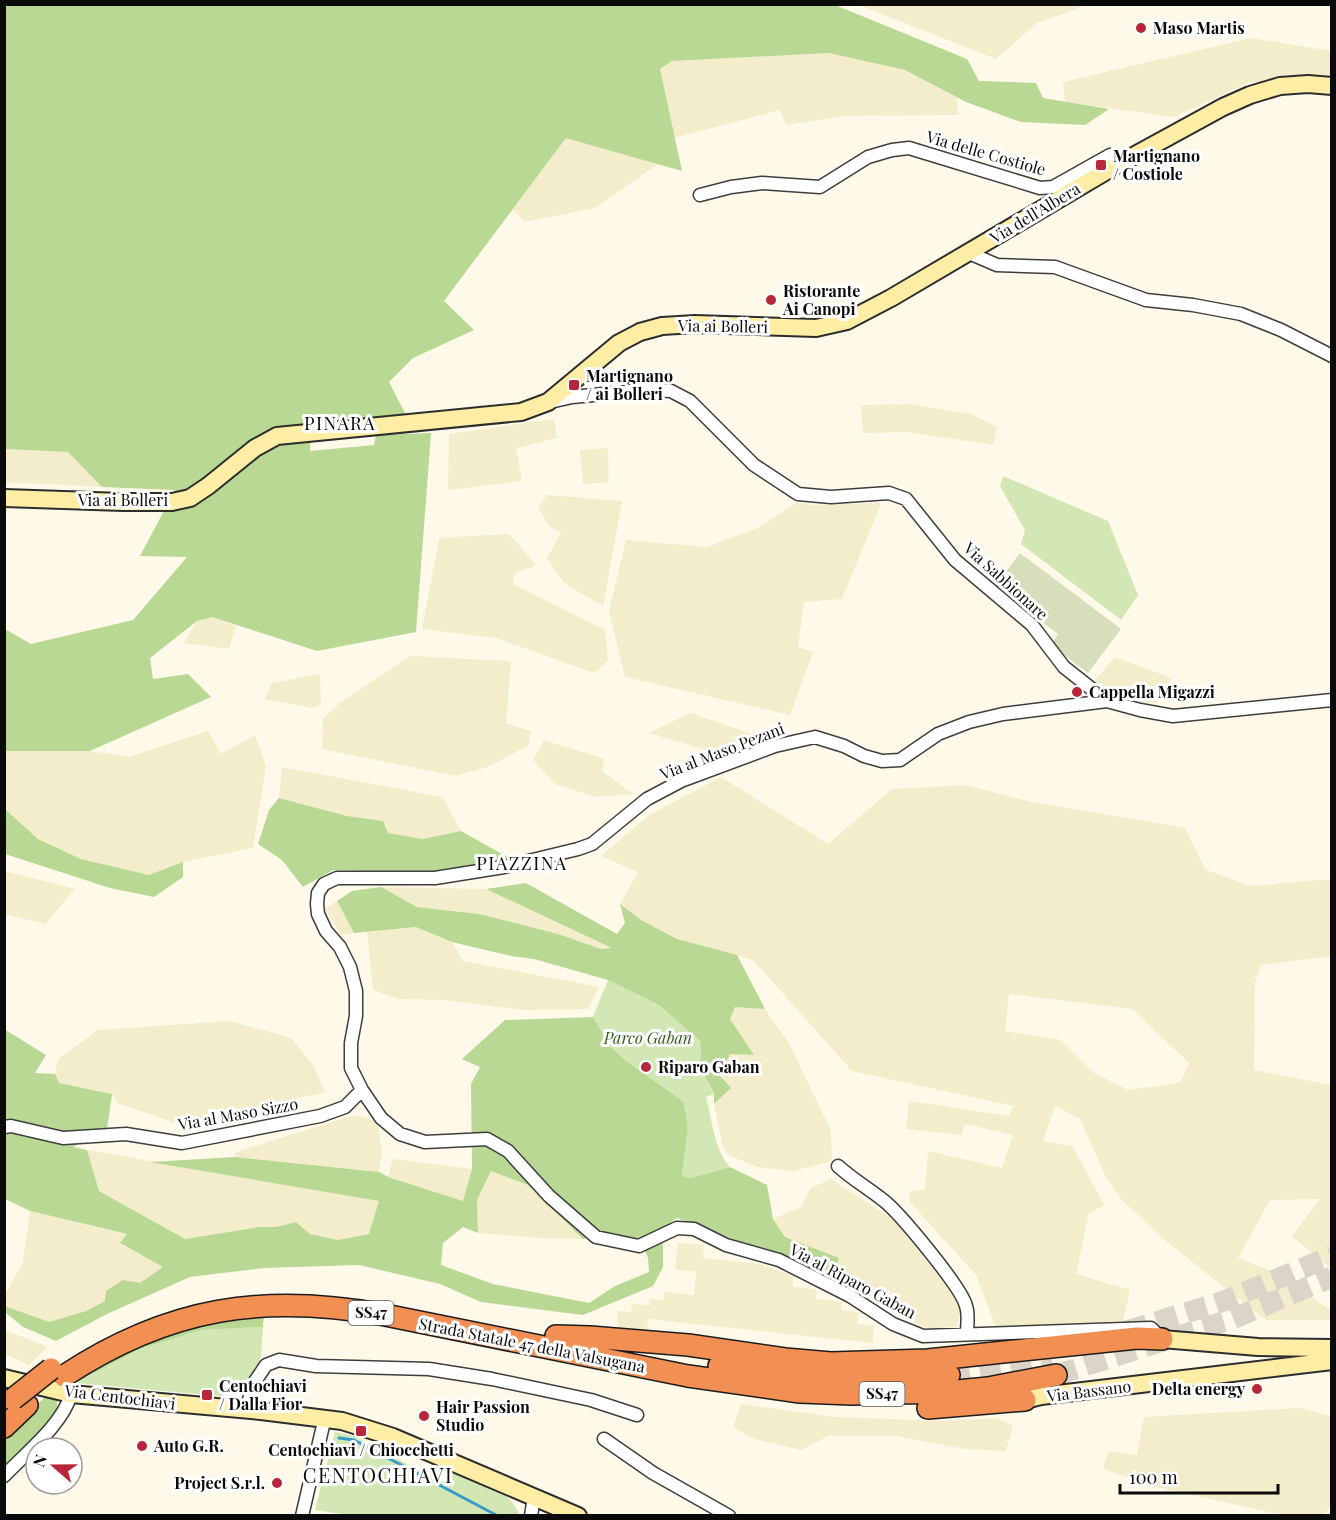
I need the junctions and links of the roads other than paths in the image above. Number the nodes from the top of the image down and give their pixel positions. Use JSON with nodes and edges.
{"nodes":[{"id":1,"x":1332,"y":86,"type":"edge"},
{"id":2,"x":1115,"y":166,"type":"junction"},
{"id":3,"x":700,"y":195,"type":"dead end"},
{"id":4,"x":969,"y":252,"type":"junction"},
{"id":5,"x":1332,"y":356,"type":"edge"},
{"id":6,"x":549,"y":402,"type":"junction"},
{"id":7,"x":4,"y":498,"type":"edge"},
{"id":8,"x":1332,"y":700,"type":"edge"},
{"id":9,"x":1107,"y":701,"type":"junction"},
{"id":10,"x":362,"y":1090,"type":"junction"},
{"id":11,"x":4,"y":1127,"type":"edge"},
{"id":12,"x":838,"y":1166,"type":"dead end"},
{"id":13,"x":967,"y":1334,"type":"junction"},
{"id":14,"x":556,"y":1336,"type":"junction"},
{"id":15,"x":1162,"y":1340,"type":"junction"},
{"id":16,"x":1332,"y":1348,"type":"edge"},
{"id":17,"x":1332,"y":1361,"type":"edge"},
{"id":18,"x":949,"y":1375,"type":"tunnel mouth"},
{"id":19,"x":1056,"y":1375,"type":"tunnel mouth"},
{"id":20,"x":688,"y":1376,"type":"junction"},
{"id":21,"x":4,"y":1378,"type":"edge"},
{"id":22,"x":62,"y":1379,"type":"junction"},
{"id":23,"x":1025,"y":1400,"type":"joint"},
{"id":24,"x":15,"y":1404,"type":"edge"},
{"id":25,"x":246,"y":1410,"type":"junction"},
{"id":26,"x":637,"y":1415,"type":"dead end"},
{"id":27,"x":325,"y":1417,"type":"junction"},
{"id":28,"x":4,"y":1427,"type":"edge"},
{"id":29,"x":604,"y":1439,"type":"dead end"},
{"id":30,"x":4,"y":1476,"type":"edge"},
{"id":31,"x":534,"y":1497,"type":"junction"},
{"id":32,"x":302,"y":1515,"type":"edge"},
{"id":33,"x":531,"y":1515,"type":"edge"},
{"id":34,"x":578,"y":1515,"type":"edge"},
{"id":35,"x":729,"y":1515,"type":"edge"}],
"edges":[{"from":1,"to":2,"type":"street","name":"Via dell'Albera"},
{"from":2,"to":3,"type":"street","name":"Via delle Costiole"},
{"from":2,"to":4,"type":"street","name":"Via dell'Albera"},
{"from":4,"to":5,"type":"street"},
{"from":4,"to":6,"type":"street","name":"Via ai Bolleri"},
{"from":6,"to":7,"type":"street","name":"Via ai Bolleri"},
{"from":6,"to":9,"type":"street","name":"Via Sabbionare"},
{"from":8,"to":9,"type":"street","name":"Via Sabbionare"},
{"from":9,"to":10,"type":"street","name":"Via al Maso Pezani"},
{"from":10,"to":11,"type":"street","name":"Via al Maso Sizzo"},
{"from":10,"to":13,"type":"street","name":"Via al Riparo Gaban"},
{"from":12,"to":13,"type":"street"},
{"from":13,"to":15,"type":"street","name":"Via al Riparo Gaban"},
{"from":14,"to":15,"type":"highway"},
{"from":14,"to":18,"type":"highway","name":"Strada Statale 47 della Valsugana","number":"SS47"},
{"from":14,"to":22,"type":"highway","name":"Strada Statale 47 della Valsugana","number":"SS47"},
{"from":15,"to":16,"type":"street"},
{"from":17,"to":23,"type":"street","name":"Via Bassano"},
{"from":19,"to":20,"type":"highway","name":"Strada Statale 47 della Valsugana","number":"SS47"},
{"from":20,"to":22,"type":"highway","name":"Strada Statale 47 della Valsugana","number":"SS47"},
{"from":20,"to":23,"type":"highway"},
{"from":21,"to":22,"type":"street","name":"Via Centochiavi"},
{"from":22,"to":24,"type":"highway","name":"Strada Statale 47 della Valsugana","number":"SS47"},
{"from":22,"to":25,"type":"street","name":"Via Centochiavi"},
{"from":22,"to":30,"type":"street"},
{"from":24,"to":28,"type":"highway","name":"Strada Statale 47 della Valsugana","number":"SS47"},
{"from":25,"to":26,"type":"street"},
{"from":25,"to":27,"type":"street","name":"Via Centochiavi"},
{"from":27,"to":31,"type":"street","name":"Via Centochiavi"},
{"from":27,"to":32,"type":"street"},
{"from":29,"to":35,"type":"street"},
{"from":31,"to":33,"type":"street"},
{"from":31,"to":34,"type":"street","name":"Via Centochiavi"}]}
